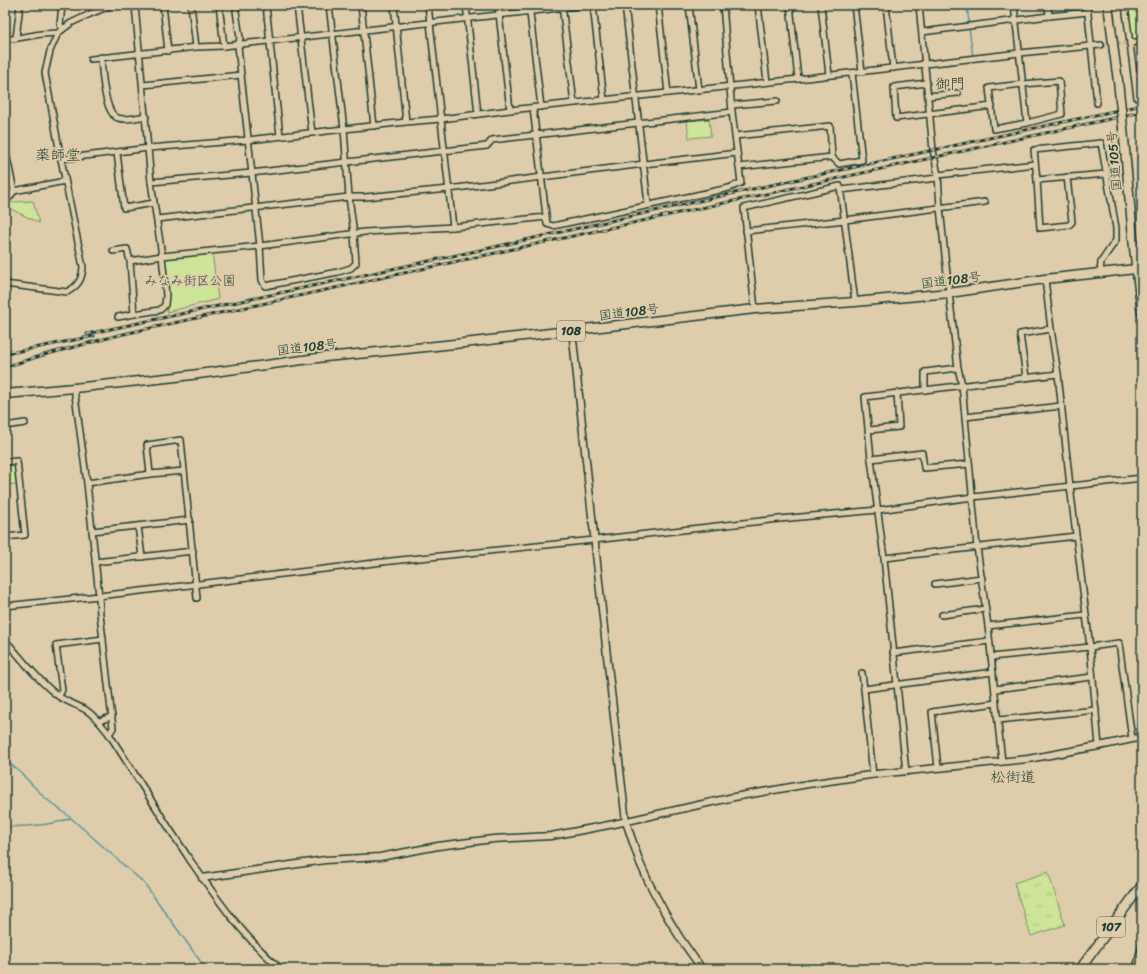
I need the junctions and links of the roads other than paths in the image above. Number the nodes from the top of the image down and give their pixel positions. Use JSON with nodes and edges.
{"nodes":[{"id":1,"x":20,"y":5,"type":"edge"},
{"id":2,"x":62,"y":5,"type":"edge"},
{"id":3,"x":112,"y":5,"type":"edge"},
{"id":4,"x":135,"y":5,"type":"edge"},
{"id":5,"x":163,"y":5,"type":"edge"},
{"id":6,"x":191,"y":5,"type":"edge"},
{"id":7,"x":219,"y":5,"type":"edge"},
{"id":8,"x":266,"y":5,"type":"edge"},
{"id":9,"x":297,"y":5,"type":"edge"},
{"id":10,"x":330,"y":5,"type":"edge"},
{"id":11,"x":361,"y":5,"type":"edge"},
{"id":12,"x":394,"y":5,"type":"edge"},
{"id":13,"x":428,"y":5,"type":"edge"},
{"id":14,"x":466,"y":5,"type":"edge"},
{"id":15,"x":498,"y":5,"type":"edge"},
{"id":16,"x":529,"y":5,"type":"edge"},
{"id":17,"x":586,"y":5,"type":"edge"},
{"id":18,"x":594,"y":5,"type":"edge"},
{"id":19,"x":625,"y":5,"type":"edge"},
{"id":20,"x":658,"y":5,"type":"edge"},
{"id":21,"x":689,"y":5,"type":"edge"},
{"id":22,"x":723,"y":5,"type":"edge"},
{"id":23,"x":758,"y":5,"type":"edge"},
{"id":24,"x":790,"y":5,"type":"edge"},
{"id":25,"x":821,"y":5,"type":"edge"},
{"id":26,"x":854,"y":5,"type":"edge"},
{"id":27,"x":886,"y":5,"type":"edge"},
{"id":28,"x":919,"y":5,"type":"edge"},
{"id":29,"x":1014,"y":5,"type":"edge"},
{"id":30,"x":1048,"y":5,"type":"edge"},
{"id":31,"x":1087,"y":5,"type":"edge"},
{"id":32,"x":1108,"y":5,"type":"edge"},
{"id":33,"x":1142,"y":5,"type":"edge"},
{"id":34,"x":562,"y":6,"type":"edge"},
{"id":35,"x":1125,"y":6,"type":"edge"},
{"id":36,"x":236,"y":11,"type":"dead end"},
{"id":37,"x":530,"y":11,"type":"junction"},
{"id":38,"x":1088,"y":12,"type":"junction"},
{"id":39,"x":499,"y":14,"type":"junction"},
{"id":40,"x":1049,"y":16,"type":"junction"},
{"id":41,"x":468,"y":18,"type":"junction"},
{"id":42,"x":1016,"y":20,"type":"junction"},
{"id":43,"x":430,"y":22,"type":"junction"},
{"id":44,"x":396,"y":26,"type":"junction"},
{"id":45,"x":63,"y":28,"type":"junction"},
{"id":46,"x":363,"y":29,"type":"junction"},
{"id":47,"x":922,"y":32,"type":"junction"},
{"id":48,"x":58,"y":33,"type":"junction"},
{"id":49,"x":333,"y":34,"type":"junction"},
{"id":50,"x":301,"y":37,"type":"junction"},
{"id":51,"x":16,"y":38,"type":"junction"},
{"id":52,"x":5,"y":39,"type":"edge"},
{"id":53,"x":270,"y":40,"type":"junction"},
{"id":54,"x":1142,"y":41,"type":"edge"},
{"id":55,"x":1130,"y":42,"type":"junction"},
{"id":56,"x":239,"y":43,"type":"junction"},
{"id":57,"x":1101,"y":45,"type":"tunnel mouth"},
{"id":58,"x":224,"y":46,"type":"junction"},
{"id":59,"x":1092,"y":46,"type":"junction"},
{"id":60,"x":196,"y":48,"type":"junction"},
{"id":61,"x":168,"y":51,"type":"junction"},
{"id":62,"x":1019,"y":53,"type":"junction"},
{"id":63,"x":140,"y":54,"type":"junction"},
{"id":64,"x":101,"y":57,"type":"junction"},
{"id":65,"x":91,"y":59,"type":"dead end"},
{"id":66,"x":925,"y":64,"type":"junction"},
{"id":67,"x":893,"y":68,"type":"junction"},
{"id":68,"x":862,"y":72,"type":"junction"},
{"id":69,"x":852,"y":73,"type":"junction"},
{"id":70,"x":1142,"y":74,"type":"edge"},
{"id":71,"x":241,"y":75,"type":"junction"},
{"id":72,"x":1134,"y":75,"type":"junction"},
{"id":73,"x":829,"y":76,"type":"junction"},
{"id":74,"x":798,"y":79,"type":"junction"},
{"id":75,"x":767,"y":82,"type":"junction"},
{"id":76,"x":927,"y":83,"type":"junction"},
{"id":77,"x":1023,"y":84,"type":"junction"},
{"id":78,"x":143,"y":85,"type":"junction"},
{"id":79,"x":731,"y":86,"type":"junction"},
{"id":80,"x":699,"y":90,"type":"junction"},
{"id":81,"x":668,"y":93,"type":"junction"},
{"id":82,"x":958,"y":93,"type":"dead end"},
{"id":83,"x":928,"y":96,"type":"junction"},
{"id":84,"x":636,"y":97,"type":"junction"},
{"id":85,"x":1137,"y":98,"type":"dead end"},
{"id":86,"x":604,"y":100,"type":"junction"},
{"id":87,"x":777,"y":101,"type":"dead end"},
{"id":88,"x":574,"y":103,"type":"junction"},
{"id":89,"x":1097,"y":103,"type":"dead end"},
{"id":90,"x":732,"y":105,"type":"junction"},
{"id":91,"x":992,"y":106,"type":"junction"},
{"id":92,"x":541,"y":107,"type":"junction"},
{"id":93,"x":533,"y":108,"type":"junction"},
{"id":94,"x":510,"y":110,"type":"junction"},
{"id":95,"x":732,"y":112,"type":"junction"},
{"id":96,"x":478,"y":114,"type":"junction"},
{"id":97,"x":930,"y":114,"type":"junction"},
{"id":98,"x":146,"y":116,"type":"junction"},
{"id":99,"x":441,"y":119,"type":"junction"},
{"id":100,"x":406,"y":122,"type":"junction"},
{"id":101,"x":638,"y":123,"type":"junction"},
{"id":102,"x":1027,"y":123,"type":"junction"},
{"id":103,"x":374,"y":126,"type":"junction"},
{"id":104,"x":344,"y":129,"type":"junction"},
{"id":105,"x":312,"y":133,"type":"junction"},
{"id":106,"x":536,"y":135,"type":"junction"},
{"id":107,"x":280,"y":136,"type":"junction"},
{"id":108,"x":735,"y":136,"type":"junction"},
{"id":109,"x":248,"y":140,"type":"junction"},
{"id":110,"x":5,"y":148,"type":"edge"},
{"id":111,"x":149,"y":148,"type":"junction"},
{"id":112,"x":444,"y":150,"type":"junction"},
{"id":113,"x":116,"y":153,"type":"junction"},
{"id":114,"x":737,"y":153,"type":"junction"},
{"id":115,"x":6,"y":156,"type":"edge"},
{"id":116,"x":832,"y":157,"type":"junction"},
{"id":117,"x":60,"y":159,"type":"junction"},
{"id":118,"x":347,"y":162,"type":"junction"},
{"id":119,"x":644,"y":164,"type":"junction"},
{"id":120,"x":1035,"y":164,"type":"junction"},
{"id":121,"x":739,"y":167,"type":"junction"},
{"id":122,"x":251,"y":173,"type":"junction"},
{"id":123,"x":1106,"y":174,"type":"junction"},
{"id":124,"x":938,"y":176,"type":"junction"},
{"id":125,"x":541,"y":177,"type":"junction"},
{"id":126,"x":1067,"y":177,"type":"junction"},
{"id":127,"x":1037,"y":180,"type":"junction"},
{"id":128,"x":65,"y":181,"type":"junction"},
{"id":129,"x":151,"y":182,"type":"junction"},
{"id":130,"x":449,"y":189,"type":"junction"},
{"id":131,"x":841,"y":190,"type":"junction"},
{"id":132,"x":14,"y":191,"type":"junction"},
{"id":133,"x":349,"y":197,"type":"junction"},
{"id":134,"x":5,"y":198,"type":"edge"},
{"id":135,"x":985,"y":202,"type":"dead end"},
{"id":136,"x":154,"y":203,"type":"junction"},
{"id":137,"x":648,"y":204,"type":"junction"},
{"id":138,"x":256,"y":208,"type":"junction"},
{"id":139,"x":940,"y":208,"type":"junction"},
{"id":140,"x":546,"y":217,"type":"junction"},
{"id":141,"x":157,"y":219,"type":"junction"},
{"id":142,"x":845,"y":220,"type":"junction"},
{"id":143,"x":453,"y":226,"type":"junction"},
{"id":144,"x":746,"y":231,"type":"junction"},
{"id":145,"x":354,"y":234,"type":"junction"},
{"id":146,"x":260,"y":246,"type":"junction"},
{"id":147,"x":113,"y":250,"type":"dead end"},
{"id":148,"x":162,"y":256,"type":"junction"},
{"id":149,"x":130,"y":261,"type":"junction"},
{"id":150,"x":1139,"y":268,"type":"edge"},
{"id":151,"x":1100,"y":273,"type":"junction"},
{"id":152,"x":1045,"y":279,"type":"junction"},
{"id":153,"x":5,"y":284,"type":"edge"},
{"id":154,"x":949,"y":293,"type":"junction"},
{"id":155,"x":855,"y":302,"type":"junction"},
{"id":156,"x":755,"y":309,"type":"junction"},
{"id":157,"x":134,"y":314,"type":"junction"},
{"id":158,"x":1142,"y":314,"type":"edge"},
{"id":159,"x":118,"y":318,"type":"dead end"},
{"id":160,"x":572,"y":330,"type":"junction"},
{"id":161,"x":1051,"y":330,"type":"junction"},
{"id":162,"x":958,"y":368,"type":"junction"},
{"id":163,"x":1058,"y":374,"type":"junction"},
{"id":164,"x":1026,"y":377,"type":"junction"},
{"id":165,"x":962,"y":386,"type":"junction"},
{"id":166,"x":74,"y":388,"type":"junction"},
{"id":167,"x":925,"y":390,"type":"junction"},
{"id":168,"x":897,"y":393,"type":"junction"},
{"id":169,"x":5,"y":394,"type":"edge"},
{"id":170,"x":1061,"y":406,"type":"junction"},
{"id":171,"x":965,"y":417,"type":"junction"},
{"id":172,"x":25,"y":424,"type":"dead end"},
{"id":173,"x":5,"y":426,"type":"edge"},
{"id":174,"x":869,"y":430,"type":"junction"},
{"id":175,"x":871,"y":459,"type":"junction"},
{"id":176,"x":5,"y":462,"type":"edge"},
{"id":177,"x":970,"y":464,"type":"junction"},
{"id":178,"x":184,"y":471,"type":"junction"},
{"id":179,"x":150,"y":474,"type":"junction"},
{"id":180,"x":1142,"y":478,"type":"edge"},
{"id":181,"x":87,"y":483,"type":"junction"},
{"id":182,"x":1070,"y":486,"type":"junction"},
{"id":183,"x":973,"y":497,"type":"junction"},
{"id":184,"x":878,"y":510,"type":"junction"},
{"id":185,"x":190,"y":520,"type":"junction"},
{"id":186,"x":138,"y":526,"type":"junction"},
{"id":187,"x":92,"y":531,"type":"junction"},
{"id":188,"x":1076,"y":536,"type":"junction"},
{"id":189,"x":5,"y":537,"type":"edge"},
{"id":190,"x":594,"y":540,"type":"junction"},
{"id":191,"x":977,"y":547,"type":"junction"},
{"id":192,"x":193,"y":551,"type":"junction"},
{"id":193,"x":142,"y":557,"type":"junction"},
{"id":194,"x":884,"y":558,"type":"junction"},
{"id":195,"x":95,"y":562,"type":"junction"},
{"id":196,"x":982,"y":578,"type":"junction"},
{"id":197,"x":196,"y":584,"type":"junction"},
{"id":198,"x":935,"y":584,"type":"dead end"},
{"id":199,"x":99,"y":596,"type":"junction"},
{"id":200,"x":197,"y":598,"type":"dead end"},
{"id":201,"x":5,"y":606,"type":"edge"},
{"id":202,"x":985,"y":609,"type":"junction"},
{"id":203,"x":942,"y":615,"type":"dead end"},
{"id":204,"x":1086,"y":615,"type":"junction"},
{"id":205,"x":988,"y":626,"type":"junction"},
{"id":206,"x":102,"y":639,"type":"junction"},
{"id":207,"x":5,"y":640,"type":"edge"},
{"id":208,"x":989,"y":641,"type":"junction"},
{"id":209,"x":1090,"y":647,"type":"junction"},
{"id":210,"x":893,"y":653,"type":"junction"},
{"id":211,"x":991,"y":657,"type":"junction"},
{"id":212,"x":993,"y":672,"type":"junction"},
{"id":213,"x":862,"y":673,"type":"dead end"},
{"id":214,"x":1092,"y":677,"type":"junction"},
{"id":215,"x":896,"y":684,"type":"junction"},
{"id":216,"x":864,"y":689,"type":"junction"},
{"id":217,"x":994,"y":689,"type":"junction"},
{"id":218,"x":59,"y":696,"type":"junction"},
{"id":219,"x":996,"y":703,"type":"junction"},
{"id":220,"x":1096,"y":710,"type":"junction"},
{"id":221,"x":112,"y":716,"type":"junction"},
{"id":222,"x":998,"y":720,"type":"junction"},
{"id":223,"x":99,"y":721,"type":"junction"},
{"id":224,"x":109,"y":734,"type":"junction"},
{"id":225,"x":1142,"y":736,"type":"edge"},
{"id":226,"x":1132,"y":739,"type":"junction"},
{"id":227,"x":1099,"y":746,"type":"junction"},
{"id":228,"x":1002,"y":762,"type":"junction"},
{"id":229,"x":938,"y":768,"type":"junction"},
{"id":230,"x":906,"y":772,"type":"junction"},
{"id":231,"x":873,"y":775,"type":"junction"},
{"id":232,"x":626,"y":822,"type":"junction"},
{"id":233,"x":202,"y":878,"type":"junction"},
{"id":234,"x":1142,"y":886,"type":"edge"},
{"id":235,"x":1142,"y":944,"type":"edge"},
{"id":236,"x":281,"y":969,"type":"edge"},
{"id":237,"x":702,"y":969,"type":"edge"},
{"id":238,"x":1080,"y":969,"type":"edge"},
{"id":239,"x":1136,"y":969,"type":"edge"}],
"edges":[{"from":1,"to":51,"type":"street"},
{"from":2,"to":45,"type":"street"},
{"from":3,"to":45,"type":"street"},
{"from":4,"to":63,"type":"street"},
{"from":5,"to":61,"type":"street"},
{"from":6,"to":60,"type":"street"},
{"from":7,"to":58,"type":"street"},
{"from":8,"to":53,"type":"street"},
{"from":9,"to":50,"type":"street"},
{"from":10,"to":49,"type":"street"},
{"from":11,"to":46,"type":"street"},
{"from":12,"to":44,"type":"street"},
{"from":13,"to":43,"type":"street"},
{"from":14,"to":41,"type":"street"},
{"from":15,"to":39,"type":"street"},
{"from":16,"to":37,"type":"street"},
{"from":17,"to":34,"type":"street"},
{"from":18,"to":86,"type":"street"},
{"from":19,"to":84,"type":"street"},
{"from":20,"to":81,"type":"street"},
{"from":21,"to":80,"type":"street"},
{"from":22,"to":79,"type":"street"},
{"from":23,"to":75,"type":"street"},
{"from":24,"to":74,"type":"street"},
{"from":25,"to":73,"type":"street"},
{"from":26,"to":68,"type":"street"},
{"from":27,"to":67,"type":"street"},
{"from":28,"to":47,"type":"street"},
{"from":29,"to":42,"type":"street"},
{"from":30,"to":40,"type":"street"},
{"from":31,"to":38,"type":"street"},
{"from":32,"to":150,"type":"highway","name":"国道105号","bridge":true},
{"from":33,"to":35,"type":"street"},
{"from":34,"to":37,"type":"street"},
{"from":34,"to":88,"type":"street"},
{"from":35,"to":55,"type":"street"},
{"from":36,"to":56,"type":"street"},
{"from":37,"to":39,"type":"street"},
{"from":37,"to":92,"type":"street"},
{"from":38,"to":40,"type":"street"},
{"from":38,"to":59,"type":"street"},
{"from":39,"to":41,"type":"street"},
{"from":39,"to":94,"type":"street"},
{"from":40,"to":42,"type":"street"},
{"from":41,"to":43,"type":"street"},
{"from":41,"to":96,"type":"street"},
{"from":42,"to":47,"type":"street"},
{"from":42,"to":62,"type":"street"},
{"from":43,"to":44,"type":"street"},
{"from":43,"to":99,"type":"street"},
{"from":44,"to":46,"type":"street"},
{"from":44,"to":100,"type":"street"},
{"from":45,"to":48,"type":"street"},
{"from":46,"to":49,"type":"street"},
{"from":46,"to":103,"type":"street"},
{"from":47,"to":66,"type":"street"},
{"from":48,"to":51,"type":"street"},
{"from":48,"to":117,"type":"street"},
{"from":49,"to":50,"type":"street"},
{"from":49,"to":104,"type":"street"},
{"from":50,"to":53,"type":"street"},
{"from":50,"to":105,"type":"street"},
{"from":51,"to":52,"type":"street"},
{"from":53,"to":56,"type":"street"},
{"from":53,"to":107,"type":"street"},
{"from":54,"to":55,"type":"street"},
{"from":55,"to":72,"type":"street"},
{"from":56,"to":58,"type":"street"},
{"from":56,"to":71,"type":"street"},
{"from":57,"to":59,"type":"street"},
{"from":58,"to":60,"type":"street"},
{"from":59,"to":62,"type":"street"},
{"from":59,"to":89,"type":"street"},
{"from":60,"to":61,"type":"street"},
{"from":61,"to":63,"type":"street"},
{"from":62,"to":66,"type":"street"},
{"from":62,"to":77,"type":"street"},
{"from":63,"to":64,"type":"street"},
{"from":63,"to":78,"type":"street"},
{"from":64,"to":65,"type":"street"},
{"from":64,"to":98,"type":"street"},
{"from":66,"to":67,"type":"street"},
{"from":66,"to":76,"type":"street"},
{"from":67,"to":68,"type":"street"},
{"from":68,"to":69,"type":"street"},
{"from":69,"to":73,"type":"street"},
{"from":69,"to":116,"type":"street"},
{"from":70,"to":72,"type":"street"},
{"from":71,"to":78,"type":"street"},
{"from":71,"to":109,"type":"street"},
{"from":72,"to":85,"type":"street"},
{"from":73,"to":74,"type":"street"},
{"from":74,"to":75,"type":"street"},
{"from":75,"to":79,"type":"street"},
{"from":76,"to":83,"type":"street"},
{"from":76,"to":97,"type":"street"},
{"from":77,"to":91,"type":"street"},
{"from":77,"to":102,"type":"street"},
{"from":77,"to":102,"type":"street"},
{"from":78,"to":98,"type":"street"},
{"from":79,"to":80,"type":"street"},
{"from":79,"to":90,"type":"street"},
{"from":80,"to":81,"type":"street"},
{"from":81,"to":84,"type":"street"},
{"from":82,"to":83,"type":"street"},
{"from":83,"to":97,"type":"street"},
{"from":84,"to":86,"type":"street"},
{"from":84,"to":101,"type":"street"},
{"from":86,"to":88,"type":"street"},
{"from":87,"to":90,"type":"street"},
{"from":88,"to":92,"type":"street"},
{"from":90,"to":95,"type":"street"},
{"from":91,"to":97,"type":"street"},
{"from":91,"to":102,"type":"street"},
{"from":92,"to":93,"type":"street"},
{"from":93,"to":94,"type":"street"},
{"from":93,"to":106,"type":"street"},
{"from":94,"to":96,"type":"street"},
{"from":95,"to":101,"type":"street"},
{"from":95,"to":108,"type":"street"},
{"from":96,"to":99,"type":"street"},
{"from":97,"to":124,"type":"street"},
{"from":98,"to":111,"type":"street"},
{"from":99,"to":100,"type":"street"},
{"from":99,"to":112,"type":"street"},
{"from":100,"to":103,"type":"street"},
{"from":101,"to":106,"type":"street"},
{"from":101,"to":119,"type":"street"},
{"from":103,"to":104,"type":"street"},
{"from":104,"to":105,"type":"street"},
{"from":104,"to":118,"type":"street"},
{"from":105,"to":107,"type":"street"},
{"from":106,"to":112,"type":"street"},
{"from":106,"to":125,"type":"street"},
{"from":107,"to":109,"type":"street"},
{"from":108,"to":114,"type":"street"},
{"from":108,"to":116,"type":"street"},
{"from":109,"to":111,"type":"street"},
{"from":109,"to":122,"type":"street"},
{"from":110,"to":115,"type":"street"},
{"from":111,"to":113,"type":"street"},
{"from":111,"to":129,"type":"street"},
{"from":112,"to":118,"type":"street"},
{"from":112,"to":130,"type":"street"},
{"from":113,"to":117,"type":"street"},
{"from":113,"to":136,"type":"street"},
{"from":114,"to":119,"type":"street"},
{"from":114,"to":121,"type":"street"},
{"from":115,"to":132,"type":"street"},
{"from":116,"to":121,"type":"street"},
{"from":117,"to":128,"type":"street"},
{"from":118,"to":122,"type":"street"},
{"from":118,"to":133,"type":"street"},
{"from":119,"to":125,"type":"street"},
{"from":119,"to":137,"type":"street"},
{"from":120,"to":123,"type":"street"},
{"from":120,"to":124,"type":"street"},
{"from":120,"to":127,"type":"street"},
{"from":121,"to":137,"type":"street"},
{"from":122,"to":129,"type":"street"},
{"from":122,"to":138,"type":"street"},
{"from":123,"to":126,"type":"street"},
{"from":123,"to":151,"type":"street"},
{"from":124,"to":131,"type":"street"},
{"from":124,"to":139,"type":"street"},
{"from":125,"to":130,"type":"street"},
{"from":125,"to":140,"type":"street"},
{"from":126,"to":127,"type":"street"},
{"from":126,"to":127,"type":"street"},
{"from":128,"to":132,"type":"street"},
{"from":128,"to":153,"type":"street"},
{"from":129,"to":136,"type":"street"},
{"from":130,"to":133,"type":"street"},
{"from":130,"to":143,"type":"street"},
{"from":131,"to":142,"type":"street"},
{"from":131,"to":144,"type":"street"},
{"from":132,"to":134,"type":"street"},
{"from":133,"to":138,"type":"street"},
{"from":133,"to":145,"type":"street"},
{"from":135,"to":139,"type":"street"},
{"from":136,"to":141,"type":"street"},
{"from":137,"to":140,"type":"street"},
{"from":138,"to":141,"type":"street"},
{"from":138,"to":146,"type":"street"},
{"from":139,"to":142,"type":"street"},
{"from":139,"to":154,"type":"street"},
{"from":140,"to":143,"type":"street"},
{"from":141,"to":148,"type":"street"},
{"from":142,"to":144,"type":"street"},
{"from":142,"to":155,"type":"street"},
{"from":143,"to":145,"type":"street"},
{"from":144,"to":156,"type":"street"},
{"from":145,"to":146,"type":"street"},
{"from":145,"to":146,"type":"street"},
{"from":146,"to":148,"type":"street"},
{"from":147,"to":149,"type":"street"},
{"from":148,"to":149,"type":"street"},
{"from":148,"to":157,"type":"street"},
{"from":149,"to":157,"type":"street"},
{"from":150,"to":151,"type":"highway","name":"国道108号","number":"108"},
{"from":150,"to":158,"type":"highway","name":"国道105号"},
{"from":151,"to":152,"type":"highway","name":"国道108号","number":"108"},
{"from":152,"to":154,"type":"highway","name":"国道108号","number":"108"},
{"from":152,"to":161,"type":"street"},
{"from":154,"to":155,"type":"highway","name":"国道108号","number":"108"},
{"from":154,"to":162,"type":"street"},
{"from":155,"to":156,"type":"highway","name":"国道108号","number":"108"},
{"from":156,"to":160,"type":"highway","name":"国道108号","number":"108"},
{"from":157,"to":159,"type":"street"},
{"from":160,"to":166,"type":"highway","name":"国道108号","number":"108"},
{"from":160,"to":190,"type":"street"},
{"from":161,"to":163,"type":"street"},
{"from":161,"to":164,"type":"street"},
{"from":162,"to":165,"type":"street"},
{"from":162,"to":167,"type":"street"},
{"from":163,"to":164,"type":"street"},
{"from":163,"to":170,"type":"street"},
{"from":164,"to":165,"type":"street"},
{"from":165,"to":167,"type":"street"},
{"from":165,"to":171,"type":"street"},
{"from":166,"to":169,"type":"highway","name":"国道108号","number":"108"},
{"from":166,"to":181,"type":"street"},
{"from":167,"to":168,"type":"street"},
{"from":168,"to":174,"type":"street"},
{"from":168,"to":174,"type":"street"},
{"from":170,"to":171,"type":"street"},
{"from":170,"to":182,"type":"street"},
{"from":171,"to":177,"type":"street"},
{"from":172,"to":173,"type":"street"},
{"from":174,"to":175,"type":"street"},
{"from":175,"to":177,"type":"street"},
{"from":175,"to":184,"type":"street"},
{"from":176,"to":189,"type":"street"},
{"from":177,"to":183,"type":"street"},
{"from":178,"to":179,"type":"street"},
{"from":178,"to":179,"type":"street"},
{"from":178,"to":185,"type":"street"},
{"from":179,"to":181,"type":"street"},
{"from":180,"to":182,"type":"street"},
{"from":181,"to":187,"type":"street"},
{"from":182,"to":183,"type":"street"},
{"from":182,"to":188,"type":"street"},
{"from":183,"to":184,"type":"street"},
{"from":183,"to":191,"type":"street"},
{"from":184,"to":190,"type":"street"},
{"from":184,"to":194,"type":"street"},
{"from":185,"to":186,"type":"street"},
{"from":185,"to":192,"type":"street"},
{"from":186,"to":187,"type":"street"},
{"from":186,"to":193,"type":"street"},
{"from":187,"to":195,"type":"street"},
{"from":188,"to":191,"type":"street"},
{"from":188,"to":204,"type":"street"},
{"from":190,"to":197,"type":"street"},
{"from":190,"to":232,"type":"street"},
{"from":191,"to":194,"type":"street"},
{"from":191,"to":196,"type":"street"},
{"from":192,"to":193,"type":"street"},
{"from":192,"to":197,"type":"street"},
{"from":193,"to":195,"type":"street"},
{"from":194,"to":210,"type":"street"},
{"from":195,"to":199,"type":"street"},
{"from":196,"to":198,"type":"street"},
{"from":196,"to":202,"type":"street"},
{"from":197,"to":199,"type":"street"},
{"from":197,"to":200,"type":"street"},
{"from":199,"to":201,"type":"street"},
{"from":199,"to":206,"type":"street"},
{"from":202,"to":203,"type":"street"},
{"from":202,"to":205,"type":"street"},
{"from":204,"to":205,"type":"street"},
{"from":204,"to":209,"type":"street"},
{"from":205,"to":208,"type":"street"},
{"from":206,"to":218,"type":"street"},
{"from":206,"to":221,"type":"street"},
{"from":207,"to":218,"type":"street"},
{"from":208,"to":210,"type":"street"},
{"from":208,"to":211,"type":"street"},
{"from":209,"to":211,"type":"street"},
{"from":209,"to":214,"type":"street"},
{"from":209,"to":226,"type":"street"},
{"from":210,"to":215,"type":"street"},
{"from":211,"to":212,"type":"street"},
{"from":212,"to":215,"type":"street"},
{"from":212,"to":217,"type":"street"},
{"from":213,"to":216,"type":"street"},
{"from":214,"to":217,"type":"street"},
{"from":214,"to":220,"type":"street"},
{"from":215,"to":216,"type":"street"},
{"from":215,"to":230,"type":"street"},
{"from":216,"to":231,"type":"street"},
{"from":217,"to":219,"type":"street"},
{"from":218,"to":223,"type":"street"},
{"from":219,"to":222,"type":"street"},
{"from":219,"to":229,"type":"street"},
{"from":220,"to":222,"type":"street"},
{"from":220,"to":227,"type":"street"},
{"from":221,"to":223,"type":"street"},
{"from":221,"to":224,"type":"street"},
{"from":222,"to":228,"type":"street"},
{"from":223,"to":224,"type":"street"},
{"from":224,"to":233,"type":"street"},
{"from":225,"to":226,"type":"street"},
{"from":226,"to":227,"type":"street"},
{"from":227,"to":228,"type":"street"},
{"from":228,"to":229,"type":"street"},
{"from":229,"to":230,"type":"street"},
{"from":230,"to":231,"type":"street"},
{"from":231,"to":232,"type":"street"},
{"from":232,"to":233,"type":"street"},
{"from":232,"to":237,"type":"street"},
{"from":233,"to":236,"type":"street"},
{"from":234,"to":238,"type":"highway","number":"107"},
{"from":235,"to":239,"type":"street"}]}
